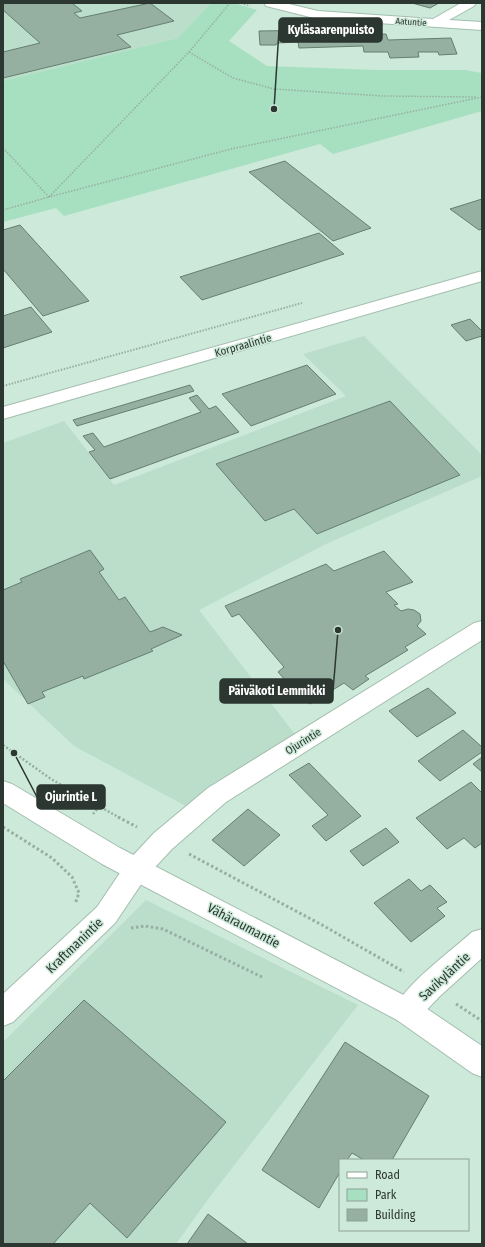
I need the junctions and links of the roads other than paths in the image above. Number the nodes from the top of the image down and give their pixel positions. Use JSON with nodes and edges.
{"nodes":[{"id":1,"x":270,"y":3,"type":"edge"},
{"id":2,"x":470,"y":3,"type":"edge"},
{"id":3,"x":435,"y":23,"type":"junction"},
{"id":4,"x":482,"y":26,"type":"edge"},
{"id":5,"x":482,"y":276,"type":"edge"},
{"id":6,"x":3,"y":413,"type":"edge"},
{"id":7,"x":482,"y":630,"type":"edge"},
{"id":8,"x":3,"y":791,"type":"edge"},
{"id":9,"x":137,"y":869,"type":"junction"},
{"id":10,"x":482,"y":941,"type":"edge"},
{"id":11,"x":407,"y":1011,"type":"junction"},
{"id":12,"x":3,"y":1013,"type":"edge"},
{"id":13,"x":482,"y":1063,"type":"edge"}],
"edges":[{"from":1,"to":3,"type":"street","name":"Aatuntie"},
{"from":2,"to":3,"type":"street"},
{"from":3,"to":4,"type":"street","name":"Aatuntie"},
{"from":5,"to":6,"type":"street","name":"Korpraalintie"},
{"from":7,"to":9,"type":"street","name":"Ojurintie"},
{"from":8,"to":9,"type":"street","name":"Vähäraumantie"},
{"from":9,"to":11,"type":"street","name":"Vähäraumantie"},
{"from":9,"to":12,"type":"street","name":"Kraftmanintie"},
{"from":10,"to":11,"type":"street","name":"Savikyläntie"},
{"from":11,"to":13,"type":"street","name":"Vähäraumantie"}]}
